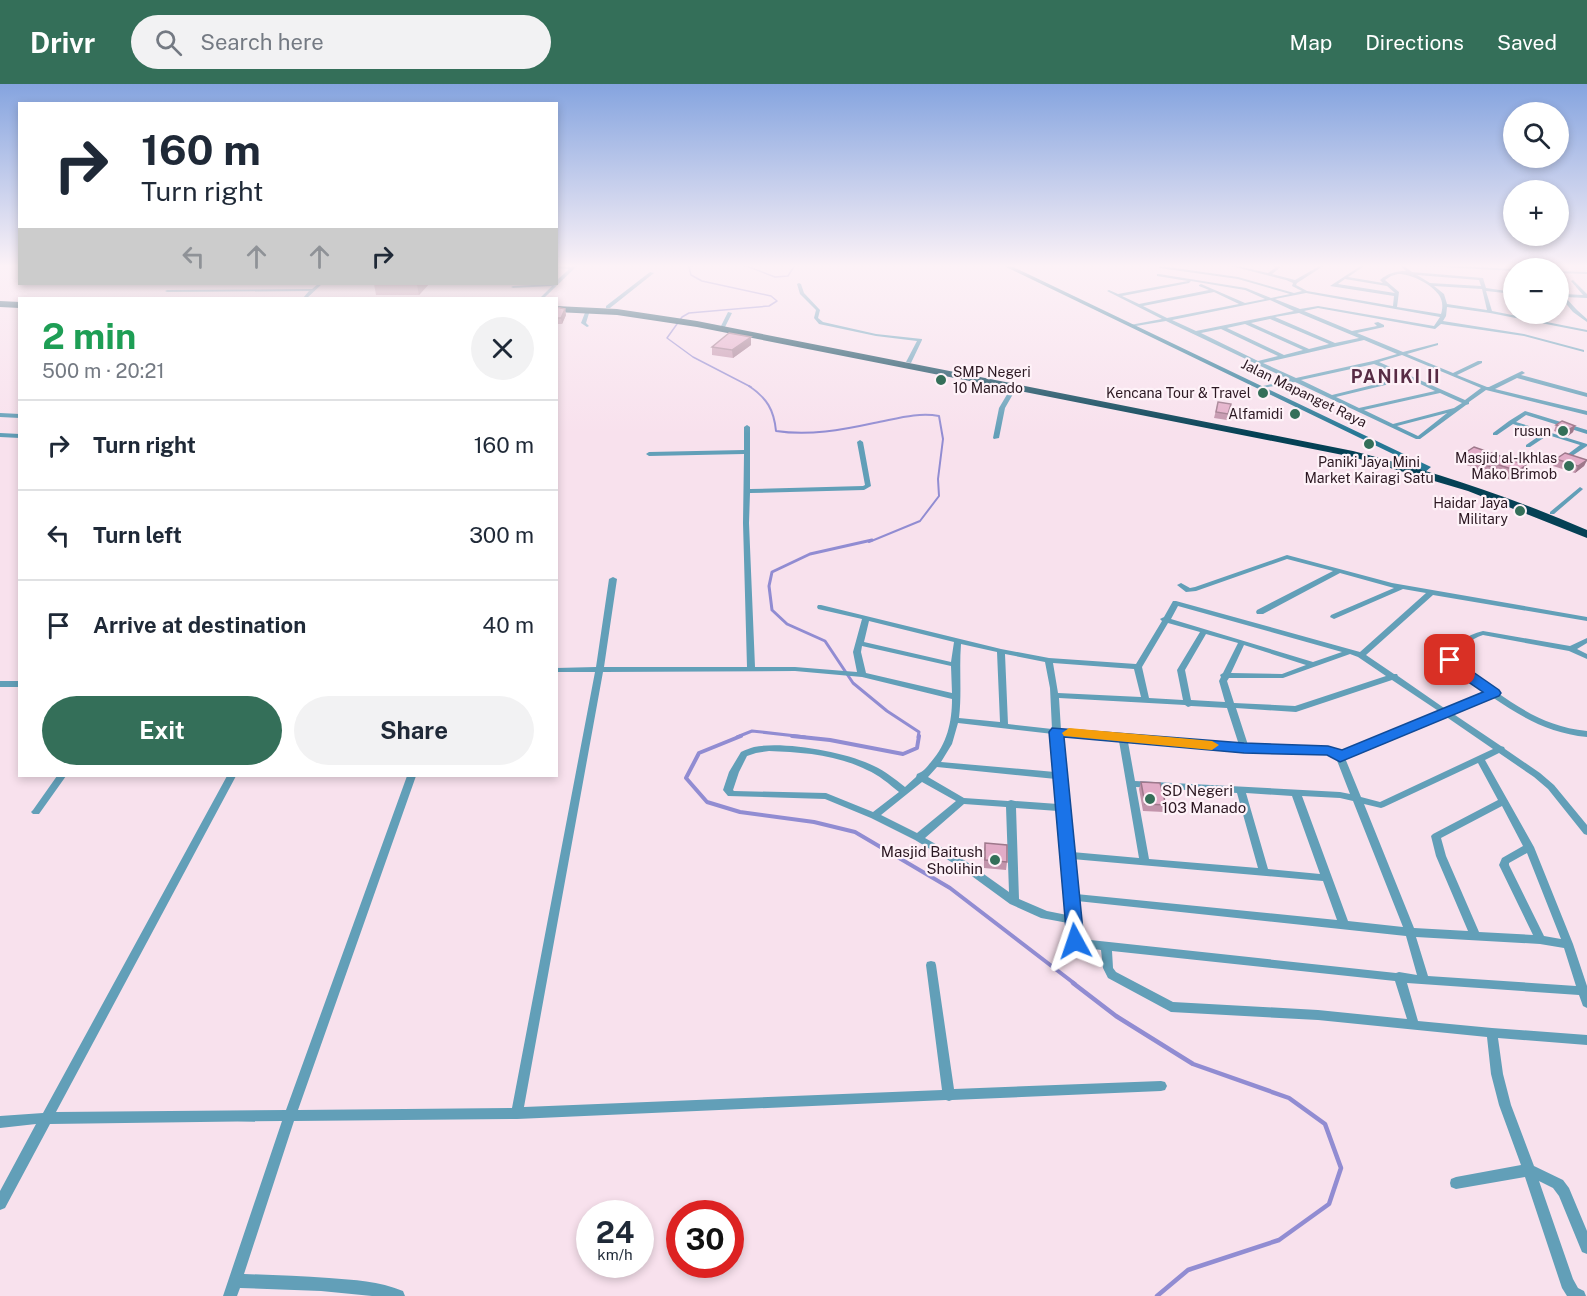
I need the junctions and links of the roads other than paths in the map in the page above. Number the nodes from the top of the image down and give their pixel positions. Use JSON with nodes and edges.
{"nodes":[{"id":1,"x":584,"y":322,"type":"edge"},
{"id":2,"x":691,"y":322,"type":"edge"},
{"id":3,"x":692,"y":322,"type":"edge"},
{"id":4,"x":725,"y":322,"type":"edge"},
{"id":5,"x":820,"y":322,"type":"edge"},
{"id":6,"x":1123,"y":322,"type":"edge"},
{"id":7,"x":1155,"y":322,"type":"edge"},
{"id":8,"x":1173,"y":322,"type":"edge"},
{"id":9,"x":1245,"y":322,"type":"joint"},
{"id":10,"x":1280,"y":322,"type":"edge"},
{"id":11,"x":1323,"y":322,"type":"edge"},
{"id":12,"x":1399,"y":322,"type":"edge"},
{"id":13,"x":1440,"y":322,"type":"joint"},
{"id":14,"x":1376,"y":323,"type":"dead end"},
{"id":15,"x":1559,"y":324,"type":"edge"},
{"id":16,"x":587,"y":326,"type":"dead end"},
{"id":17,"x":723,"y":326,"type":"junction"},
{"id":18,"x":1132,"y":326,"type":"junction"},
{"id":19,"x":1221,"y":327,"type":"junction"},
{"id":20,"x":1587,"y":331,"type":"edge"},
{"id":21,"x":1195,"y":333,"type":"junction"},
{"id":22,"x":1350,"y":333,"type":"junction"},
{"id":23,"x":1364,"y":338,"type":"junction"},
{"id":24,"x":790,"y":341,"type":"junction"},
{"id":25,"x":1436,"y":344,"type":"dead end"},
{"id":26,"x":1335,"y":346,"type":"junction"},
{"id":27,"x":1310,"y":351,"type":"junction"},
{"id":28,"x":1582,"y":351,"type":"dead end"},
{"id":29,"x":1403,"y":355,"type":"junction"},
{"id":30,"x":1285,"y":357,"type":"junction"},
{"id":31,"x":909,"y":362,"type":"junction"},
{"id":32,"x":1374,"y":362,"type":"junction"},
{"id":33,"x":1479,"y":362,"type":"dead end"},
{"id":34,"x":1259,"y":363,"type":"junction"},
{"id":35,"x":1452,"y":375,"type":"junction"},
{"id":36,"x":1410,"y":378,"type":"junction"},
{"id":37,"x":1296,"y":380,"type":"junction"},
{"id":38,"x":1014,"y":387,"type":"junction"},
{"id":39,"x":1265,"y":387,"type":"junction"},
{"id":40,"x":1488,"y":389,"type":"junction"},
{"id":41,"x":1441,"y":391,"type":"junction"},
{"id":42,"x":1587,"y":395,"type":"edge"},
{"id":43,"x":1331,"y":397,"type":"junction"},
{"id":44,"x":1467,"y":403,"type":"junction"},
{"id":45,"x":1457,"y":409,"type":"junction"},
{"id":46,"x":1359,"y":410,"type":"junction"},
{"id":47,"x":1587,"y":413,"type":"edge"},
{"id":48,"x":0,"y":416,"type":"edge"},
{"id":49,"x":18,"y":416,"type":"edge"},
{"id":50,"x":1510,"y":422,"type":"junction"},
{"id":51,"x":1391,"y":426,"type":"junction"},
{"id":52,"x":747,"y":427,"type":"dead end"},
{"id":53,"x":1587,"y":432,"type":"edge"},
{"id":54,"x":1547,"y":433,"type":"junction"},
{"id":55,"x":1495,"y":434,"type":"dead end"},
{"id":56,"x":0,"y":435,"type":"edge"},
{"id":57,"x":18,"y":436,"type":"edge"},
{"id":58,"x":996,"y":438,"type":"dead end"},
{"id":59,"x":860,"y":442,"type":"dead end"},
{"id":60,"x":1528,"y":446,"type":"dead end"},
{"id":61,"x":747,"y":453,"type":"junction"},
{"id":62,"x":1385,"y":453,"type":"junction"},
{"id":63,"x":649,"y":454,"type":"dead end"},
{"id":64,"x":1566,"y":458,"type":"edge"},
{"id":65,"x":1424,"y":469,"type":"junction"},
{"id":66,"x":1580,"y":489,"type":"dead end"},
{"id":67,"x":748,"y":491,"type":"junction"},
{"id":68,"x":1552,"y":513,"type":"junction"},
{"id":69,"x":1587,"y":528,"type":"edge"},
{"id":70,"x":1587,"y":534,"type":"edge"},
{"id":71,"x":1339,"y":571,"type":"junction"},
{"id":72,"x":612,"y":579,"type":"dead end"},
{"id":73,"x":1181,"y":585,"type":"dead end"},
{"id":74,"x":1402,"y":587,"type":"junction"},
{"id":75,"x":1432,"y":592,"type":"junction"},
{"id":76,"x":821,"y":607,"type":"dead end"},
{"id":77,"x":1260,"y":612,"type":"dead end"},
{"id":78,"x":1334,"y":617,"type":"dead end"},
{"id":79,"x":866,"y":618,"type":"junction"},
{"id":80,"x":1164,"y":619,"type":"junction"},
{"id":81,"x":1587,"y":619,"type":"edge"},
{"id":82,"x":1204,"y":631,"type":"junction"},
{"id":83,"x":958,"y":640,"type":"junction"},
{"id":84,"x":1587,"y":640,"type":"edge"},
{"id":85,"x":1242,"y":642,"type":"junction"},
{"id":86,"x":859,"y":643,"type":"junction"},
{"id":87,"x":1571,"y":649,"type":"junction"},
{"id":88,"x":1001,"y":651,"type":"junction"},
{"id":89,"x":1349,"y":652,"type":"junction"},
{"id":90,"x":1361,"y":655,"type":"junction"},
{"id":91,"x":1587,"y":657,"type":"edge"},
{"id":92,"x":1049,"y":660,"type":"junction"},
{"id":93,"x":955,"y":665,"type":"junction"},
{"id":94,"x":1314,"y":665,"type":"junction"},
{"id":95,"x":1138,"y":667,"type":"junction"},
{"id":96,"x":600,"y":669,"type":"junction"},
{"id":97,"x":751,"y":669,"type":"junction"},
{"id":98,"x":558,"y":670,"type":"edge"},
{"id":99,"x":862,"y":675,"type":"junction"},
{"id":100,"x":1224,"y":675,"type":"junction"},
{"id":101,"x":1394,"y":676,"type":"junction"},
{"id":102,"x":0,"y":684,"type":"edge"},
{"id":103,"x":18,"y":684,"type":"edge"},
{"id":104,"x":1494,"y":693,"type":"junction"},
{"id":105,"x":1054,"y":695,"type":"junction"},
{"id":106,"x":956,"y":697,"type":"junction"},
{"id":107,"x":1146,"y":701,"type":"junction"},
{"id":108,"x":1188,"y":704,"type":"junction"},
{"id":109,"x":1230,"y":705,"type":"junction"},
{"id":110,"x":1445,"y":711,"type":"junction"},
{"id":111,"x":955,"y":720,"type":"junction"},
{"id":112,"x":1004,"y":726,"type":"junction"},
{"id":113,"x":1057,"y":732,"type":"junction"},
{"id":114,"x":1587,"y":734,"type":"edge"},
{"id":115,"x":1123,"y":739,"type":"junction"},
{"id":116,"x":1244,"y":748,"type":"junction"},
{"id":117,"x":1501,"y":749,"type":"junction"},
{"id":118,"x":1340,"y":757,"type":"junction"},
{"id":119,"x":1480,"y":758,"type":"junction"},
{"id":120,"x":934,"y":764,"type":"junction"},
{"id":121,"x":920,"y":776,"type":"junction"},
{"id":122,"x":1060,"y":776,"type":"junction"},
{"id":123,"x":60,"y":777,"type":"edge"},
{"id":124,"x":230,"y":777,"type":"edge"},
{"id":125,"x":411,"y":777,"type":"edge"},
{"id":126,"x":1131,"y":784,"type":"junction"},
{"id":127,"x":904,"y":791,"type":"junction"},
{"id":128,"x":1241,"y":791,"type":"junction"},
{"id":129,"x":1296,"y":793,"type":"junction"},
{"id":130,"x":1357,"y":798,"type":"junction"},
{"id":131,"x":962,"y":801,"type":"junction"},
{"id":132,"x":1504,"y":801,"type":"junction"},
{"id":133,"x":1011,"y":803,"type":"junction"},
{"id":134,"x":1063,"y":808,"type":"junction"},
{"id":135,"x":36,"y":812,"type":"dead end"},
{"id":136,"x":874,"y":816,"type":"junction"},
{"id":137,"x":1587,"y":832,"type":"edge"},
{"id":138,"x":918,"y":838,"type":"junction"},
{"id":139,"x":1529,"y":847,"type":"junction"},
{"id":140,"x":1067,"y":855,"type":"junction"},
{"id":141,"x":1145,"y":862,"type":"junction"},
{"id":142,"x":1264,"y":873,"type":"junction"},
{"id":143,"x":1327,"y":878,"type":"junction"},
{"id":144,"x":1071,"y":897,"type":"junction"},
{"id":145,"x":1014,"y":901,"type":"junction"},
{"id":146,"x":1074,"y":920,"type":"junction"},
{"id":147,"x":1344,"y":926,"type":"junction"},
{"id":148,"x":1410,"y":932,"type":"junction"},
{"id":149,"x":1476,"y":936,"type":"junction"},
{"id":150,"x":1540,"y":940,"type":"junction"},
{"id":151,"x":1568,"y":944,"type":"junction"},
{"id":152,"x":1106,"y":947,"type":"junction"},
{"id":153,"x":931,"y":965,"type":"dead end"},
{"id":154,"x":1399,"y":976,"type":"junction"},
{"id":155,"x":1424,"y":980,"type":"junction"},
{"id":156,"x":1583,"y":992,"type":"junction"},
{"id":157,"x":1587,"y":1003,"type":"edge"},
{"id":158,"x":1414,"y":1025,"type":"junction"},
{"id":159,"x":1492,"y":1033,"type":"junction"},
{"id":160,"x":1587,"y":1040,"type":"edge"},
{"id":161,"x":1161,"y":1086,"type":"dead end"},
{"id":162,"x":949,"y":1096,"type":"junction"},
{"id":163,"x":517,"y":1113,"type":"junction"},
{"id":164,"x":290,"y":1115,"type":"junction"},
{"id":165,"x":45,"y":1118,"type":"junction"},
{"id":166,"x":0,"y":1122,"type":"edge"},
{"id":167,"x":1529,"y":1170,"type":"junction"},
{"id":168,"x":1456,"y":1183,"type":"dead end"},
{"id":169,"x":0,"y":1204,"type":"edge"},
{"id":170,"x":1587,"y":1247,"type":"edge"},
{"id":171,"x":235,"y":1281,"type":"junction"},
{"id":172,"x":230,"y":1296,"type":"edge"},
{"id":173,"x":398,"y":1296,"type":"edge"},
{"id":174,"x":1580,"y":1296,"type":"edge"}],
"edges":[{"from":1,"to":16,"type":"street"},
{"from":2,"to":24,"type":"highway"},
{"from":3,"to":17,"type":"highway"},
{"from":4,"to":17,"type":"street"},
{"from":5,"to":31,"type":"street"},
{"from":6,"to":18,"type":"street","name":"Jalan Mapanget Raya"},
{"from":7,"to":18,"type":"street"},
{"from":8,"to":21,"type":"street"},
{"from":9,"to":19,"type":"street"},
{"from":9,"to":27,"type":"street"},
{"from":10,"to":26,"type":"street"},
{"from":11,"to":22,"type":"street"},
{"from":12,"to":13,"type":"street"},
{"from":13,"to":28,"type":"street"},
{"from":14,"to":22,"type":"street"},
{"from":15,"to":20,"type":"street"},
{"from":17,"to":24,"type":"highway"},
{"from":18,"to":39,"type":"street","name":"Jalan Mapanget Raya"},
{"from":19,"to":21,"type":"street"},
{"from":19,"to":30,"type":"street"},
{"from":21,"to":34,"type":"street"},
{"from":22,"to":23,"type":"street"},
{"from":23,"to":26,"type":"street"},
{"from":23,"to":29,"type":"street"},
{"from":24,"to":31,"type":"highway"},
{"from":24,"to":38,"type":"highway"},
{"from":25,"to":29,"type":"street"},
{"from":26,"to":27,"type":"street"},
{"from":27,"to":30,"type":"street"},
{"from":29,"to":32,"type":"street"},
{"from":29,"to":35,"type":"street"},
{"from":30,"to":34,"type":"street"},
{"from":31,"to":62,"type":"highway"},
{"from":32,"to":36,"type":"street"},
{"from":32,"to":37,"type":"street"},
{"from":33,"to":35,"type":"street"},
{"from":34,"to":37,"type":"street"},
{"from":35,"to":40,"type":"street"},
{"from":36,"to":41,"type":"street"},
{"from":36,"to":43,"type":"street"},
{"from":37,"to":39,"type":"street"},
{"from":37,"to":43,"type":"street"},
{"from":38,"to":58,"type":"street"},
{"from":38,"to":65,"type":"highway"},
{"from":39,"to":62,"type":"street","name":"Jalan Mapanget Raya"},
{"from":40,"to":42,"type":"street"},
{"from":40,"to":44,"type":"street"},
{"from":40,"to":47,"type":"street"},
{"from":41,"to":44,"type":"street"},
{"from":41,"to":46,"type":"street"},
{"from":43,"to":46,"type":"street"},
{"from":44,"to":45,"type":"street"},
{"from":45,"to":51,"type":"street"},
{"from":45,"to":51,"type":"street"},
{"from":46,"to":51,"type":"street"},
{"from":48,"to":49,"type":"street"},
{"from":50,"to":53,"type":"street"},
{"from":50,"to":54,"type":"street"},
{"from":50,"to":55,"type":"street"},
{"from":52,"to":61,"type":"street"},
{"from":54,"to":60,"type":"street"},
{"from":54,"to":64,"type":"street"},
{"from":56,"to":57,"type":"street"},
{"from":59,"to":67,"type":"street"},
{"from":61,"to":63,"type":"street"},
{"from":61,"to":67,"type":"street"},
{"from":62,"to":65,"type":"highway"},
{"from":65,"to":68,"type":"highway"},
{"from":65,"to":70,"type":"highway"},
{"from":66,"to":68,"type":"street"},
{"from":67,"to":97,"type":"street"},
{"from":68,"to":69,"type":"highway"},
{"from":71,"to":73,"type":"street"},
{"from":71,"to":74,"type":"street"},
{"from":71,"to":77,"type":"street"},
{"from":72,"to":96,"type":"street"},
{"from":74,"to":75,"type":"street"},
{"from":74,"to":78,"type":"street"},
{"from":75,"to":81,"type":"street"},
{"from":75,"to":90,"type":"street"},
{"from":76,"to":79,"type":"street"},
{"from":79,"to":83,"type":"street"},
{"from":79,"to":86,"type":"street"},
{"from":80,"to":82,"type":"street"},
{"from":80,"to":89,"type":"street"},
{"from":80,"to":95,"type":"street"},
{"from":82,"to":85,"type":"street"},
{"from":82,"to":108,"type":"street"},
{"from":83,"to":88,"type":"street"},
{"from":83,"to":93,"type":"street"},
{"from":84,"to":87,"type":"street"},
{"from":85,"to":94,"type":"street"},
{"from":85,"to":100,"type":"street"},
{"from":86,"to":93,"type":"street"},
{"from":86,"to":99,"type":"street"},
{"from":87,"to":91,"type":"street"},
{"from":87,"to":104,"type":"street"},
{"from":88,"to":92,"type":"street"},
{"from":88,"to":112,"type":"street"},
{"from":89,"to":90,"type":"street"},
{"from":89,"to":94,"type":"street"},
{"from":90,"to":101,"type":"street"},
{"from":92,"to":95,"type":"street"},
{"from":92,"to":105,"type":"street"},
{"from":93,"to":106,"type":"street"},
{"from":94,"to":100,"type":"street"},
{"from":95,"to":107,"type":"street"},
{"from":96,"to":97,"type":"street"},
{"from":96,"to":98,"type":"street"},
{"from":96,"to":163,"type":"street"},
{"from":97,"to":99,"type":"street"},
{"from":99,"to":106,"type":"street"},
{"from":100,"to":109,"type":"street"},
{"from":101,"to":109,"type":"street"},
{"from":101,"to":110,"type":"street"},
{"from":102,"to":103,"type":"street"},
{"from":104,"to":110,"type":"street"},
{"from":104,"to":114,"type":"street"},
{"from":105,"to":107,"type":"street"},
{"from":105,"to":113,"type":"street"},
{"from":106,"to":111,"type":"street"},
{"from":107,"to":108,"type":"street"},
{"from":108,"to":109,"type":"street"},
{"from":109,"to":116,"type":"street"},
{"from":110,"to":117,"type":"street"},
{"from":110,"to":118,"type":"street"},
{"from":111,"to":112,"type":"street"},
{"from":111,"to":120,"type":"street"},
{"from":112,"to":113,"type":"street"},
{"from":113,"to":115,"type":"street"},
{"from":113,"to":122,"type":"street"},
{"from":115,"to":116,"type":"street"},
{"from":115,"to":126,"type":"street"},
{"from":116,"to":118,"type":"street"},
{"from":117,"to":119,"type":"street"},
{"from":117,"to":137,"type":"street"},
{"from":118,"to":130,"type":"street"},
{"from":119,"to":130,"type":"street"},
{"from":119,"to":132,"type":"street"},
{"from":120,"to":121,"type":"street"},
{"from":120,"to":122,"type":"street"},
{"from":121,"to":127,"type":"street"},
{"from":121,"to":131,"type":"street"},
{"from":122,"to":134,"type":"street"},
{"from":123,"to":135,"type":"street"},
{"from":124,"to":165,"type":"street"},
{"from":125,"to":164,"type":"street"},
{"from":126,"to":128,"type":"street"},
{"from":126,"to":141,"type":"street"},
{"from":127,"to":136,"type":"street"},
{"from":127,"to":136,"type":"street"},
{"from":128,"to":129,"type":"street"},
{"from":128,"to":142,"type":"street"},
{"from":129,"to":130,"type":"street"},
{"from":129,"to":143,"type":"street"},
{"from":130,"to":148,"type":"street"},
{"from":131,"to":133,"type":"street"},
{"from":131,"to":138,"type":"street"},
{"from":132,"to":139,"type":"street"},
{"from":132,"to":149,"type":"street"},
{"from":133,"to":134,"type":"street"},
{"from":133,"to":145,"type":"street"},
{"from":134,"to":140,"type":"street"},
{"from":136,"to":138,"type":"street"},
{"from":138,"to":145,"type":"street"},
{"from":139,"to":150,"type":"street"},
{"from":139,"to":151,"type":"street"},
{"from":140,"to":141,"type":"street"},
{"from":140,"to":144,"type":"street"},
{"from":141,"to":142,"type":"street"},
{"from":142,"to":143,"type":"street"},
{"from":143,"to":147,"type":"street"},
{"from":144,"to":146,"type":"street"},
{"from":144,"to":147,"type":"street"},
{"from":145,"to":146,"type":"street"},
{"from":146,"to":152,"type":"street"},
{"from":147,"to":148,"type":"street"},
{"from":148,"to":149,"type":"street"},
{"from":148,"to":155,"type":"street"},
{"from":149,"to":150,"type":"street"},
{"from":150,"to":151,"type":"street"},
{"from":151,"to":156,"type":"street"},
{"from":152,"to":154,"type":"street"},
{"from":152,"to":158,"type":"street"},
{"from":153,"to":162,"type":"street"},
{"from":154,"to":155,"type":"street"},
{"from":154,"to":158,"type":"street"},
{"from":155,"to":156,"type":"street"},
{"from":156,"to":157,"type":"street"},
{"from":158,"to":159,"type":"street"},
{"from":159,"to":160,"type":"street"},
{"from":159,"to":167,"type":"street"},
{"from":161,"to":162,"type":"street"},
{"from":162,"to":163,"type":"street"},
{"from":163,"to":164,"type":"street"},
{"from":164,"to":165,"type":"street"},
{"from":164,"to":171,"type":"street"},
{"from":165,"to":166,"type":"street"},
{"from":165,"to":169,"type":"street"},
{"from":167,"to":168,"type":"street"},
{"from":167,"to":170,"type":"street"},
{"from":167,"to":174,"type":"street"},
{"from":171,"to":172,"type":"street"},
{"from":171,"to":173,"type":"street"}]}
